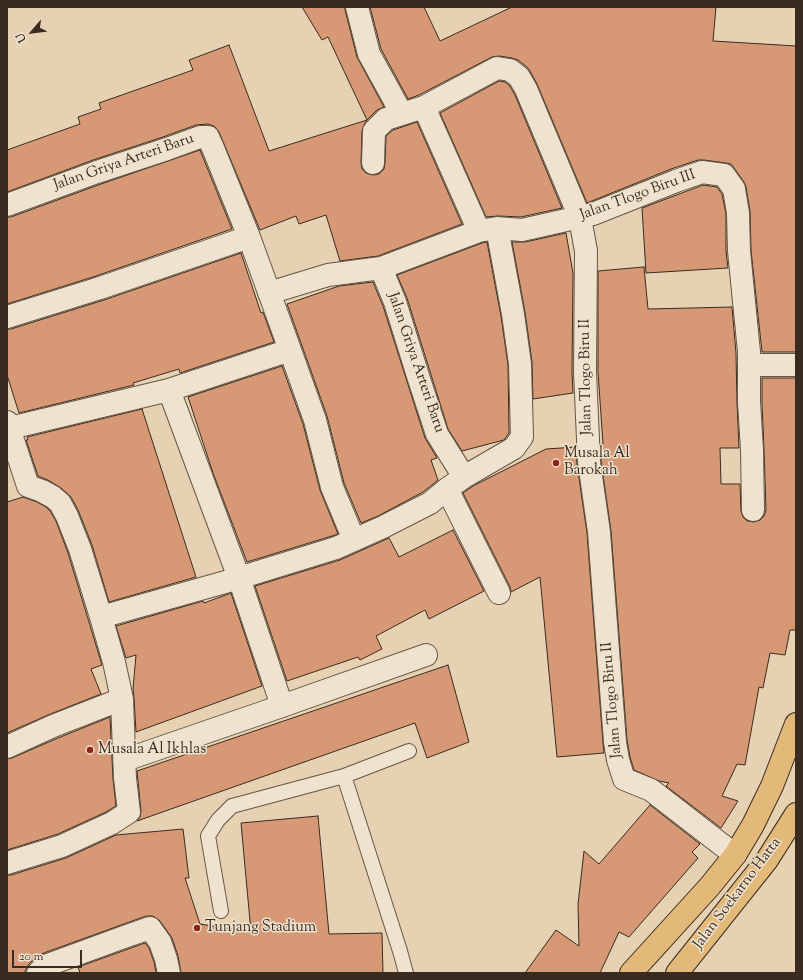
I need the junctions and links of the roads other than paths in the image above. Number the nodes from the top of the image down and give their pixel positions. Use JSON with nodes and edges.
{"nodes":[{"id":1,"x":357,"y":7,"type":"edge"},
{"id":2,"x":424,"y":107,"type":"junction"},
{"id":3,"x":402,"y":114,"type":"junction"},
{"id":4,"x":373,"y":162,"type":"dead end"},
{"id":5,"x":7,"y":205,"type":"edge"},
{"id":6,"x":580,"y":218,"type":"junction"},
{"id":7,"x":488,"y":230,"type":"junction"},
{"id":8,"x":249,"y":237,"type":"junction"},
{"id":9,"x":381,"y":268,"type":"junction"},
{"id":10,"x":269,"y":293,"type":"junction"},
{"id":11,"x":7,"y":317,"type":"edge"},
{"id":12,"x":290,"y":350,"type":"junction"},
{"id":13,"x":749,"y":365,"type":"junction"},
{"id":14,"x":796,"y":365,"type":"edge"},
{"id":15,"x":169,"y":390,"type":"junction"},
{"id":16,"x":8,"y":425,"type":"edge"},
{"id":17,"x":455,"y":483,"type":"junction"},
{"id":18,"x":753,"y":510,"type":"dead end"},
{"id":19,"x":354,"y":540,"type":"junction"},
{"id":20,"x":239,"y":578,"type":"junction"},
{"id":21,"x":499,"y":593,"type":"dead end"},
{"id":22,"x":101,"y":617,"type":"junction"},
{"id":23,"x":426,"y":655,"type":"dead end"},
{"id":24,"x":122,"y":699,"type":"junction"},
{"id":25,"x":282,"y":706,"type":"junction"},
{"id":26,"x":796,"y":724,"type":"edge"},
{"id":27,"x":7,"y":747,"type":"edge"},
{"id":28,"x":409,"y":751,"type":"dead end"},
{"id":29,"x":125,"y":760,"type":"junction"},
{"id":30,"x":344,"y":776,"type":"junction"},
{"id":31,"x":796,"y":814,"type":"edge"},
{"id":32,"x":735,"y":855,"type":"junction"},
{"id":33,"x":7,"y":864,"type":"edge"},
{"id":34,"x":221,"y":911,"type":"dead end"},
{"id":35,"x":38,"y":973,"type":"edge"},
{"id":36,"x":169,"y":973,"type":"edge"},
{"id":37,"x":406,"y":973,"type":"edge"},
{"id":38,"x":631,"y":973,"type":"edge"},
{"id":39,"x":677,"y":973,"type":"edge"}],
"edges":[{"from":1,"to":3,"type":"street"},
{"from":2,"to":3,"type":"street"},
{"from":2,"to":6,"type":"street","name":"Jalan Tlogo Biru II"},
{"from":2,"to":7,"type":"street"},
{"from":3,"to":4,"type":"street"},
{"from":5,"to":8,"type":"street","name":"Jalan Griya Arteri Baru"},
{"from":6,"to":7,"type":"street","name":"Jalan Tlogo Biru III"},
{"from":6,"to":13,"type":"street","name":"Jalan Tlogo Biru III"},
{"from":6,"to":32,"type":"street","name":"Jalan Tlogo Biru II"},
{"from":7,"to":9,"type":"street","name":"Jalan Tlogo Biru III"},
{"from":7,"to":17,"type":"street"},
{"from":8,"to":10,"type":"street","name":"Jalan Griya Arteri Baru"},
{"from":8,"to":11,"type":"street"},
{"from":9,"to":10,"type":"street","name":"Jalan Tlogo Biru III"},
{"from":9,"to":17,"type":"street","name":"Jalan Griya Arteri Baru"},
{"from":10,"to":12,"type":"street","name":"Jalan Griya Arteri Baru"},
{"from":12,"to":15,"type":"street"},
{"from":12,"to":19,"type":"street","name":"Jalan Griya Arteri Baru"},
{"from":13,"to":14,"type":"street"},
{"from":13,"to":18,"type":"street","name":"Jalan Tlogo Biru III"},
{"from":15,"to":16,"type":"street"},
{"from":15,"to":20,"type":"street"},
{"from":16,"to":22,"type":"street"},
{"from":17,"to":19,"type":"street"},
{"from":17,"to":21,"type":"street","name":"Jalan Griya Arteri Baru"},
{"from":19,"to":20,"type":"street"},
{"from":20,"to":22,"type":"street"},
{"from":20,"to":25,"type":"street"},
{"from":22,"to":24,"type":"street"},
{"from":23,"to":25,"type":"street"},
{"from":24,"to":27,"type":"street"},
{"from":24,"to":29,"type":"street"},
{"from":25,"to":29,"type":"street"},
{"from":26,"to":32,"type":"main road"},
{"from":28,"to":30,"type":"lane"},
{"from":29,"to":33,"type":"street"},
{"from":30,"to":34,"type":"lane"},
{"from":30,"to":37,"type":"lane"},
{"from":31,"to":39,"type":"main road","name":"Jalan Soekarno Hatta"},
{"from":32,"to":38,"type":"main road"},
{"from":35,"to":36,"type":"street"}]}
